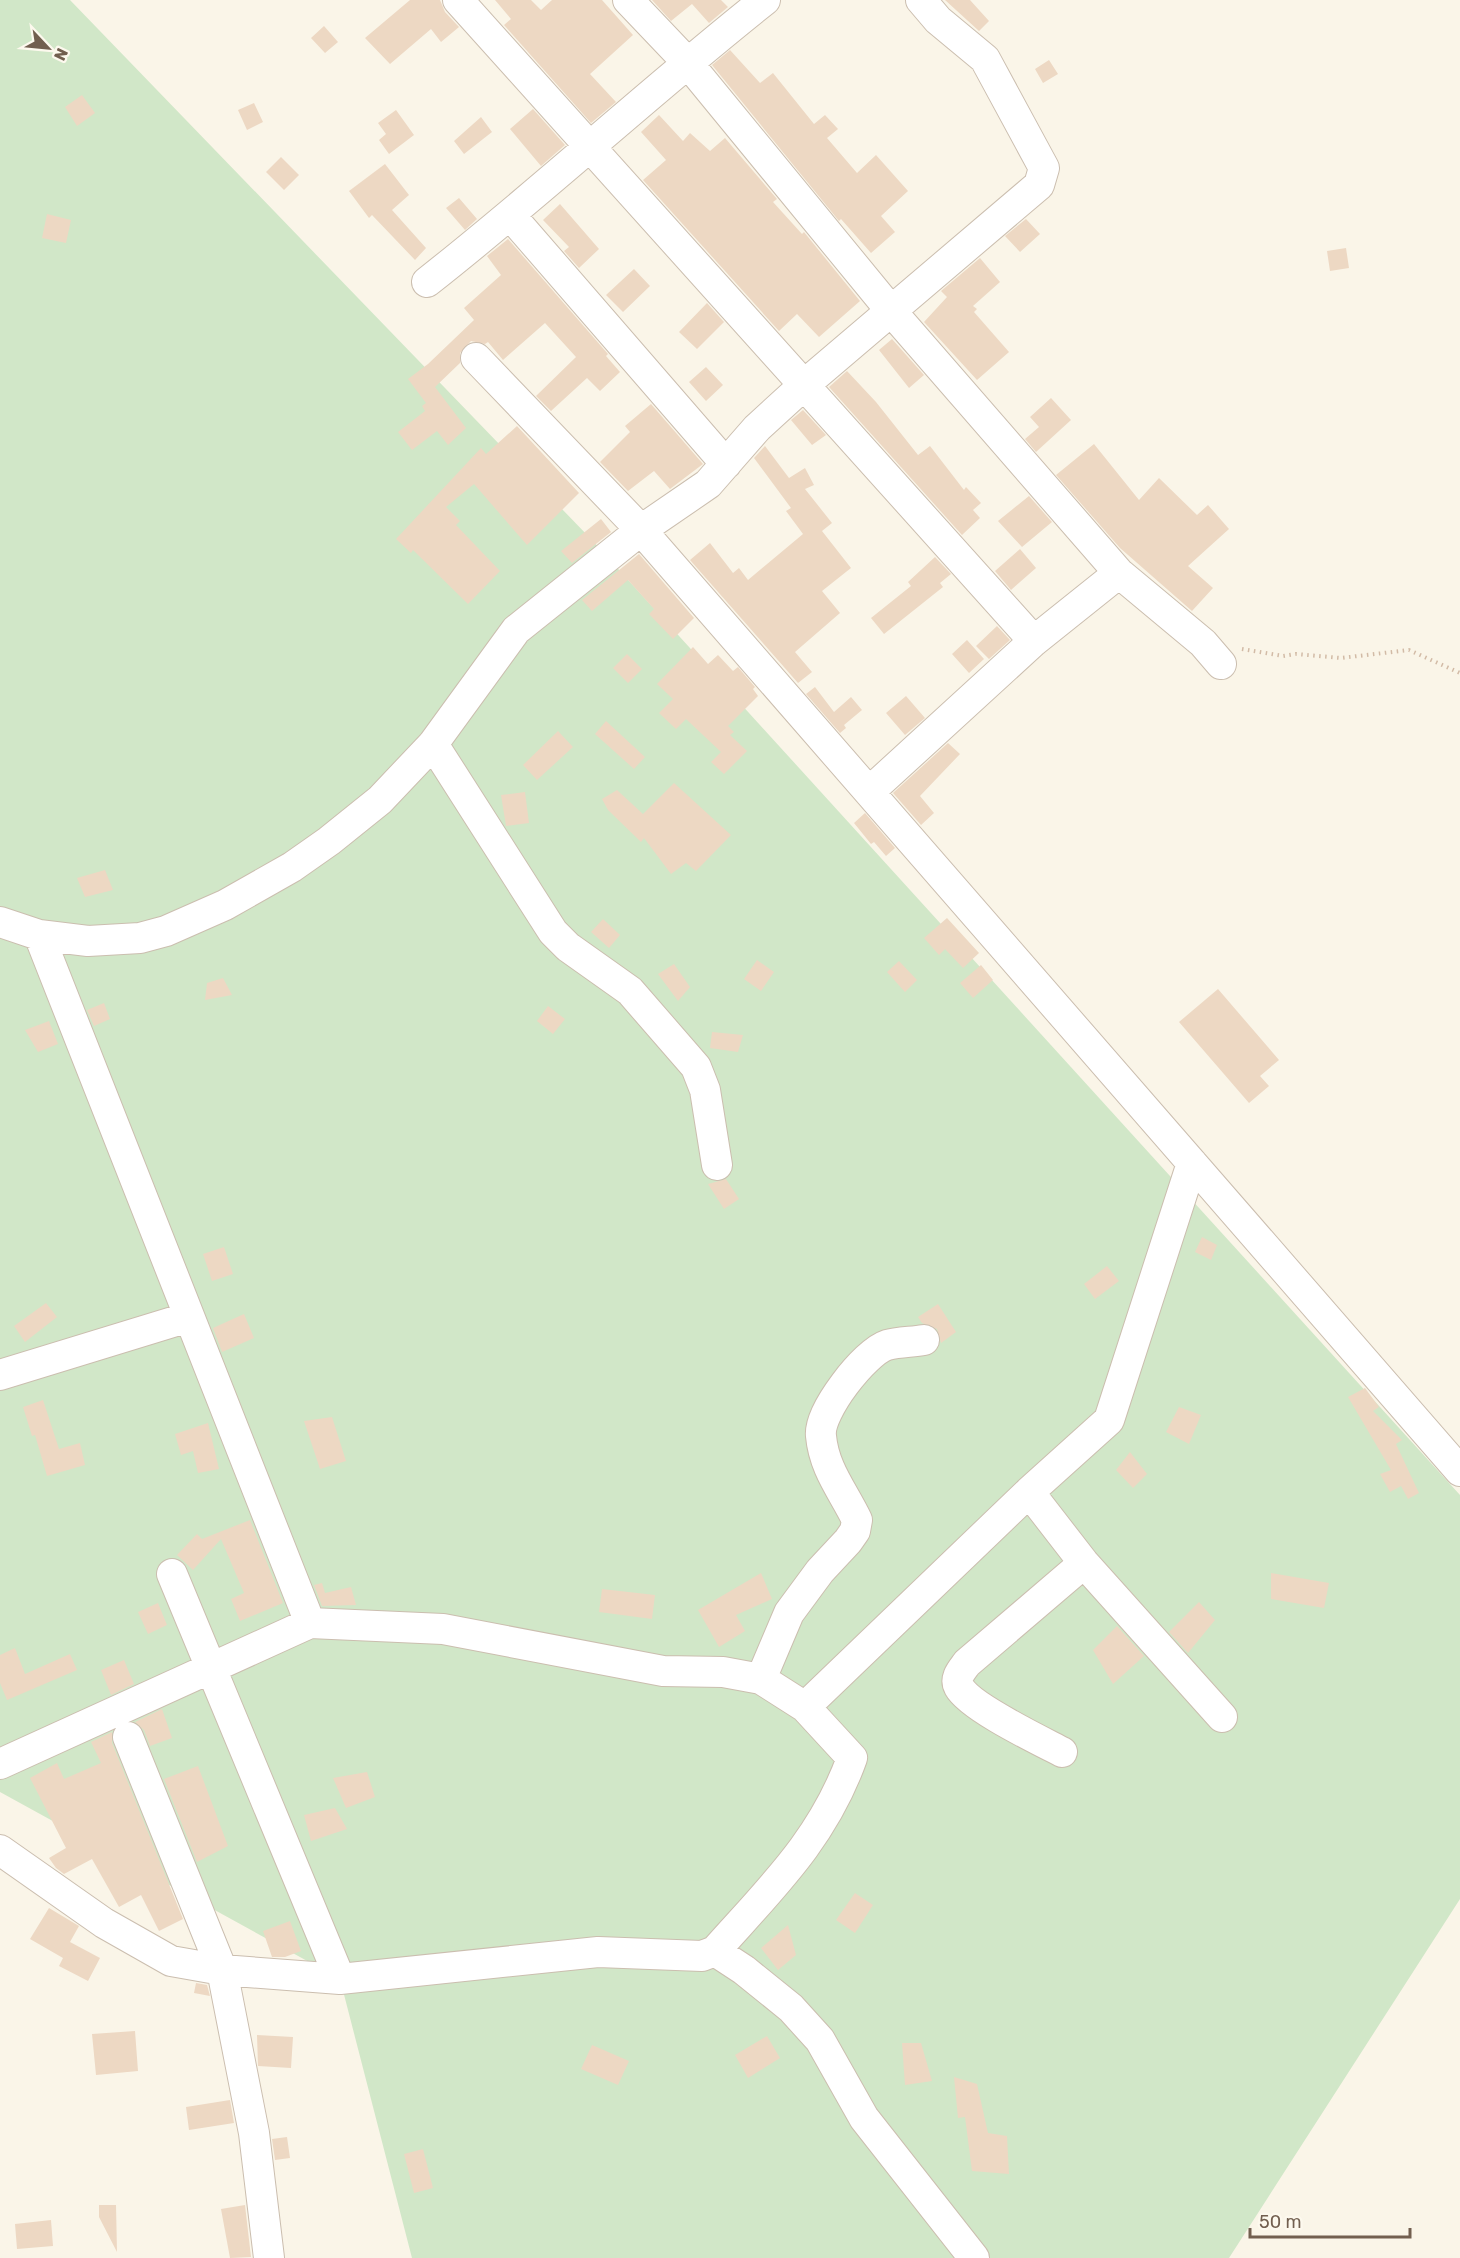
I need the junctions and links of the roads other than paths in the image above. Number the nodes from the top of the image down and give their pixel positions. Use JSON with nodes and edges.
{"nodes":[{"id":1,"x":458,"y":0,"type":"edge"},
{"id":2,"x":628,"y":0,"type":"edge"},
{"id":3,"x":765,"y":0,"type":"edge"},
{"id":4,"x":921,"y":0,"type":"edge"},
{"id":5,"x":687,"y":62,"type":"junction"},
{"id":6,"x":591,"y":147,"type":"junction"},
{"id":7,"x":511,"y":216,"type":"junction"},
{"id":8,"x":427,"y":282,"type":"dead end"},
{"id":9,"x":892,"y":312,"type":"junction"},
{"id":10,"x":476,"y":358,"type":"dead end"},
{"id":11,"x":804,"y":385,"type":"junction"},
{"id":12,"x":726,"y":464,"type":"junction"},
{"id":13,"x":641,"y":530,"type":"junction"},
{"id":14,"x":1119,"y":573,"type":"junction"},
{"id":15,"x":1034,"y":641,"type":"junction"},
{"id":16,"x":1212,"y":653,"type":"road end"},
{"id":17,"x":433,"y":744,"type":"junction"},
{"id":18,"x":868,"y":792,"type":"junction"},
{"id":19,"x":0,"y":922,"type":"edge"},
{"id":20,"x":39,"y":934,"type":"junction"},
{"id":21,"x":1192,"y":1163,"type":"junction"},
{"id":22,"x":717,"y":1166,"type":"dead end"},
{"id":23,"x":189,"y":1317,"type":"junction"},
{"id":24,"x":924,"y":1340,"type":"dead end"},
{"id":25,"x":0,"y":1375,"type":"edge"},
{"id":26,"x":1460,"y":1472,"type":"edge"},
{"id":27,"x":1029,"y":1492,"type":"junction"},
{"id":28,"x":1084,"y":1563,"type":"junction"},
{"id":29,"x":172,"y":1574,"type":"dead end"},
{"id":30,"x":310,"y":1623,"type":"junction"},
{"id":31,"x":208,"y":1667,"type":"junction"},
{"id":32,"x":761,"y":1679,"type":"junction"},
{"id":33,"x":805,"y":1707,"type":"junction"},
{"id":34,"x":1222,"y":1717,"type":"dead end"},
{"id":35,"x":128,"y":1737,"type":"dead end"},
{"id":36,"x":1062,"y":1752,"type":"dead end"},
{"id":37,"x":0,"y":1764,"type":"edge"},
{"id":38,"x":0,"y":1850,"type":"edge"},
{"id":39,"x":715,"y":1951,"type":"junction"},
{"id":40,"x":222,"y":1970,"type":"junction"},
{"id":41,"x":340,"y":1980,"type":"junction"},
{"id":42,"x":269,"y":2258,"type":"edge"},
{"id":43,"x":974,"y":2258,"type":"edge"}],
"edges":[{"from":1,"to":6,"type":"street"},
{"from":2,"to":5,"type":"street"},
{"from":3,"to":5,"type":"street"},
{"from":4,"to":9,"type":"street"},
{"from":5,"to":6,"type":"street"},
{"from":5,"to":9,"type":"street"},
{"from":6,"to":7,"type":"street"},
{"from":6,"to":11,"type":"street"},
{"from":7,"to":8,"type":"street"},
{"from":7,"to":12,"type":"street"},
{"from":9,"to":11,"type":"street"},
{"from":9,"to":14,"type":"street"},
{"from":10,"to":13,"type":"street"},
{"from":11,"to":12,"type":"street"},
{"from":11,"to":15,"type":"street"},
{"from":12,"to":13,"type":"street"},
{"from":13,"to":17,"type":"street"},
{"from":13,"to":18,"type":"street"},
{"from":14,"to":15,"type":"street"},
{"from":14,"to":16,"type":"street"},
{"from":15,"to":18,"type":"street"},
{"from":17,"to":20,"type":"street"},
{"from":17,"to":22,"type":"street"},
{"from":18,"to":21,"type":"street"},
{"from":19,"to":20,"type":"street"},
{"from":20,"to":23,"type":"street"},
{"from":21,"to":26,"type":"street"},
{"from":21,"to":27,"type":"street"},
{"from":23,"to":25,"type":"street"},
{"from":23,"to":30,"type":"street"},
{"from":24,"to":32,"type":"street"},
{"from":27,"to":28,"type":"street"},
{"from":27,"to":33,"type":"street"},
{"from":28,"to":34,"type":"street"},
{"from":28,"to":36,"type":"street"},
{"from":29,"to":31,"type":"street"},
{"from":30,"to":31,"type":"street"},
{"from":30,"to":32,"type":"street"},
{"from":31,"to":37,"type":"street"},
{"from":31,"to":41,"type":"street"},
{"from":32,"to":33,"type":"street"},
{"from":33,"to":39,"type":"street"},
{"from":35,"to":40,"type":"street"},
{"from":38,"to":40,"type":"street"},
{"from":39,"to":41,"type":"street"},
{"from":39,"to":43,"type":"street"},
{"from":40,"to":41,"type":"street"},
{"from":40,"to":42,"type":"street"}]}
